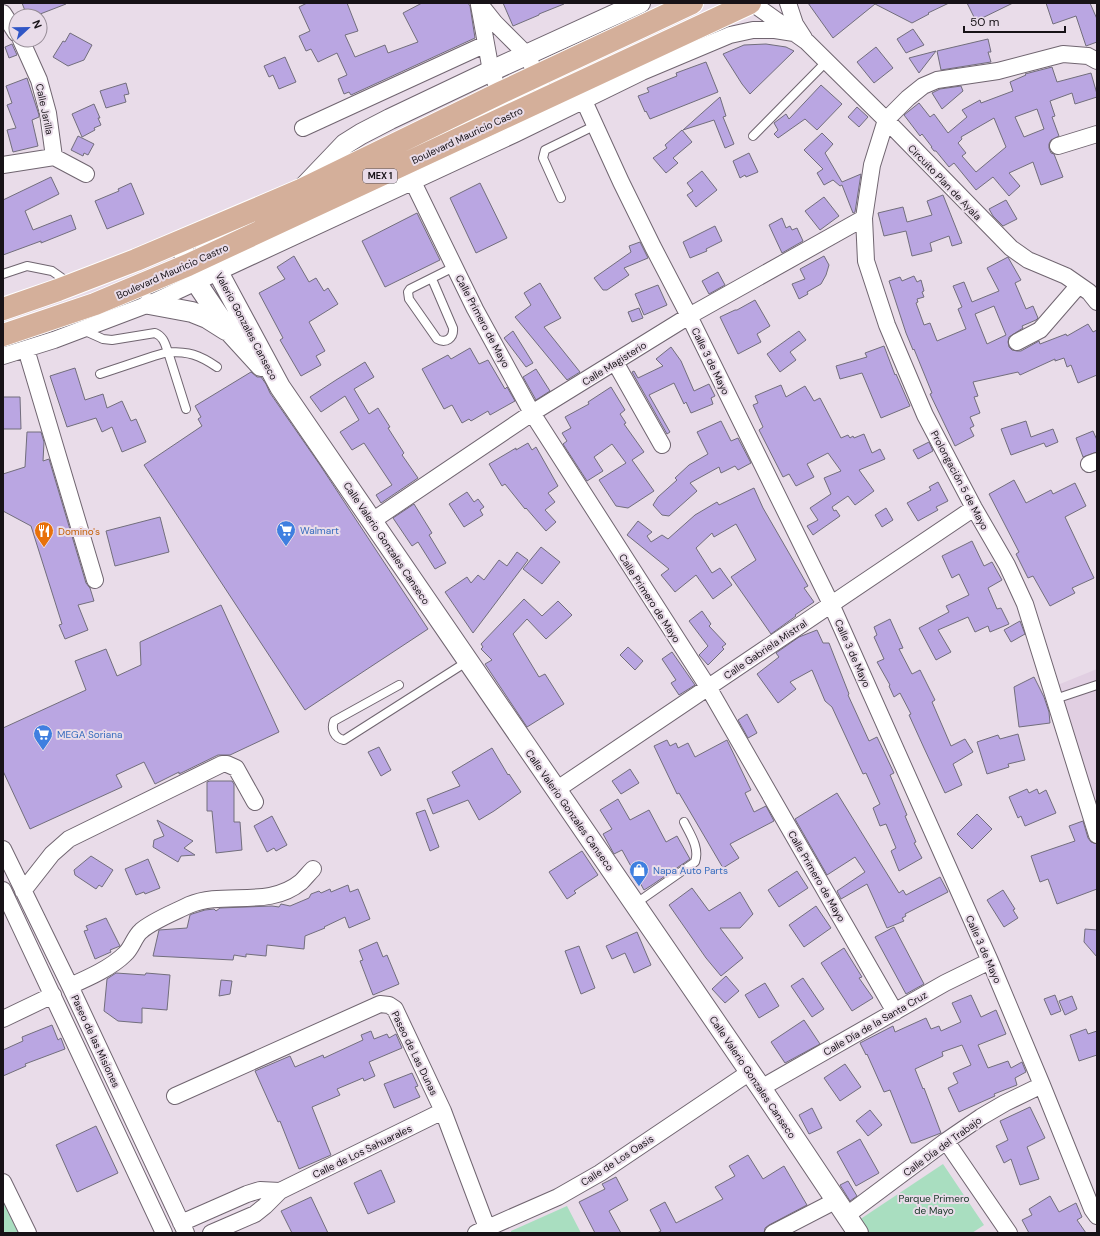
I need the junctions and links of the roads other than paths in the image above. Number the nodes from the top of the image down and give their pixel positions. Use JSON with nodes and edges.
{"nodes":[{"id":1,"x":479,"y":3,"type":"edge"},
{"id":2,"x":640,"y":3,"type":"edge"},
{"id":3,"x":692,"y":3,"type":"edge"},
{"id":4,"x":751,"y":3,"type":"edge"},
{"id":5,"x":788,"y":3,"type":"edge"},
{"id":6,"x":794,"y":33,"type":"junction"},
{"id":7,"x":807,"y":42,"type":"junction"},
{"id":8,"x":486,"y":44,"type":"junction"},
{"id":9,"x":24,"y":48,"type":"edge"},
{"id":10,"x":527,"y":55,"type":"junction"},
{"id":11,"x":1097,"y":61,"type":"edge"},
{"id":12,"x":826,"y":62,"type":"junction"},
{"id":13,"x":639,"y":64,"type":"junction"},
{"id":14,"x":491,"y":71,"type":"junction"},
{"id":15,"x":537,"y":76,"type":"junction"},
{"id":16,"x":500,"y":93,"type":"junction"},
{"id":17,"x":584,"y":101,"type":"junction"},
{"id":18,"x":551,"y":106,"type":"junction"},
{"id":19,"x":886,"y":120,"type":"junction"},
{"id":20,"x":512,"y":125,"type":"junction"},
{"id":21,"x":596,"y":125,"type":"junction"},
{"id":22,"x":304,"y":128,"type":"dead end"},
{"id":23,"x":1097,"y":134,"type":"edge"},
{"id":24,"x":753,"y":136,"type":"dead end"},
{"id":25,"x":1058,"y":146,"type":"dead end"},
{"id":26,"x":54,"y":157,"type":"junction"},
{"id":27,"x":3,"y":165,"type":"edge"},
{"id":28,"x":86,"y":174,"type":"dead end"},
{"id":29,"x":413,"y":182,"type":"junction"},
{"id":30,"x":301,"y":190,"type":"junction"},
{"id":31,"x":561,"y":198,"type":"dead end"},
{"id":32,"x":864,"y":218,"type":"junction"},
{"id":33,"x":200,"y":233,"type":"junction"},
{"id":34,"x":179,"y":242,"type":"junction"},
{"id":35,"x":214,"y":263,"type":"junction"},
{"id":36,"x":454,"y":267,"type":"junction"},
{"id":37,"x":3,"y":274,"type":"edge"},
{"id":38,"x":192,"y":274,"type":"junction"},
{"id":39,"x":432,"y":279,"type":"junction"},
{"id":40,"x":72,"y":284,"type":"junction"},
{"id":41,"x":1079,"y":285,"type":"junction"},
{"id":42,"x":1097,"y":302,"type":"edge"},
{"id":43,"x":149,"y":304,"type":"junction"},
{"id":44,"x":3,"y":308,"type":"edge"},
{"id":45,"x":689,"y":316,"type":"junction"},
{"id":46,"x":82,"y":330,"type":"junction"},
{"id":47,"x":229,"y":332,"type":"junction"},
{"id":48,"x":3,"y":335,"type":"edge"},
{"id":49,"x":1017,"y":342,"type":"dead end"},
{"id":50,"x":26,"y":349,"type":"junction"},
{"id":51,"x":168,"y":352,"type":"junction"},
{"id":52,"x":3,"y":356,"type":"edge"},
{"id":53,"x":615,"y":362,"type":"junction"},
{"id":54,"x":216,"y":367,"type":"dead end"},
{"id":55,"x":100,"y":374,"type":"dead end"},
{"id":56,"x":280,"y":387,"type":"junction"},
{"id":57,"x":186,"y":409,"type":"dead end"},
{"id":58,"x":532,"y":413,"type":"junction"},
{"id":59,"x":662,"y":446,"type":"dead end"},
{"id":60,"x":974,"y":508,"type":"junction"},
{"id":61,"x":372,"y":521,"type":"junction"},
{"id":62,"x":96,"y":580,"type":"dead end"},
{"id":63,"x":831,"y":604,"type":"junction"},
{"id":64,"x":468,"y":660,"type":"junction"},
{"id":65,"x":399,"y":685,"type":"dead end"},
{"id":66,"x":1097,"y":685,"type":"edge"},
{"id":67,"x":708,"y":688,"type":"junction"},
{"id":68,"x":1055,"y":699,"type":"junction"},
{"id":69,"x":556,"y":790,"type":"junction"},
{"id":70,"x":255,"y":802,"type":"dead end"},
{"id":71,"x":684,"y":822,"type":"dead end"},
{"id":72,"x":1097,"y":835,"type":"edge"},
{"id":73,"x":3,"y":849,"type":"edge"},
{"id":74,"x":313,"y":869,"type":"dead end"},
{"id":75,"x":3,"y":890,"type":"edge"},
{"id":76,"x":24,"y":891,"type":"junction"},
{"id":77,"x":635,"y":904,"type":"junction"},
{"id":78,"x":990,"y":961,"type":"junction"},
{"id":79,"x":70,"y":986,"type":"junction"},
{"id":80,"x":53,"y":995,"type":"junction"},
{"id":81,"x":895,"y":1012,"type":"junction"},
{"id":82,"x":3,"y":1019,"type":"edge"},
{"id":83,"x":756,"y":1080,"type":"junction"},
{"id":84,"x":1042,"y":1085,"type":"junction"},
{"id":85,"x":174,"y":1096,"type":"dead end"},
{"id":86,"x":443,"y":1111,"type":"junction"},
{"id":87,"x":946,"y":1141,"type":"junction"},
{"id":88,"x":3,"y":1182,"type":"edge"},
{"id":89,"x":280,"y":1191,"type":"junction"},
{"id":90,"x":842,"y":1208,"type":"junction"},
{"id":91,"x":1097,"y":1216,"type":"edge"},
{"id":92,"x":183,"y":1228,"type":"edge"},
{"id":93,"x":484,"y":1231,"type":"edge"},
{"id":94,"x":28,"y":1233,"type":"edge"},
{"id":95,"x":164,"y":1233,"type":"edge"},
{"id":96,"x":211,"y":1233,"type":"edge"},
{"id":97,"x":773,"y":1233,"type":"edge"},
{"id":98,"x":858,"y":1233,"type":"edge"},
{"id":99,"x":1009,"y":1233,"type":"edge"}],
"edges":[{"from":1,"to":8,"type":"street"},
{"from":1,"to":10,"type":"street"},
{"from":2,"to":10,"type":"street"},
{"from":3,"to":15,"type":"main road","number":"MEX 1"},
{"from":4,"to":6,"type":"street","name":"Circuito Plan de Ayala"},
{"from":4,"to":13,"type":"main road","name":"Boulevard Mauricio Castro","number":"MEX 1"},
{"from":5,"to":7,"type":"street","name":"Circuito Plan de Ayala"},
{"from":6,"to":7,"type":"street","name":"Circuito Plan de Ayala"},
{"from":6,"to":13,"type":"street"},
{"from":7,"to":12,"type":"street","name":"Circuito Plan de Ayala"},
{"from":8,"to":14,"type":"street"},
{"from":8,"to":22,"type":"street"},
{"from":9,"to":26,"type":"street","name":"Calle Jarilla"},
{"from":10,"to":14,"type":"street"},
{"from":10,"to":15,"type":"street"},
{"from":11,"to":19,"type":"street"},
{"from":12,"to":19,"type":"street","name":"Circuito Plan de Ayala"},
{"from":12,"to":24,"type":"lane"},
{"from":13,"to":17,"type":"street"},
{"from":13,"to":18,"type":"main road","name":"Boulevard Mauricio Castro","number":"MEX 1"},
{"from":14,"to":16,"type":"street"},
{"from":14,"to":30,"type":"street"},
{"from":15,"to":16,"type":"main road","number":"MEX 1"},
{"from":15,"to":18,"type":"street"},
{"from":16,"to":20,"type":"street"},
{"from":16,"to":30,"type":"main road","number":"MEX 1"},
{"from":17,"to":18,"type":"street"},
{"from":17,"to":21,"type":"street","name":"Calle 3 de Mayo"},
{"from":18,"to":20,"type":"main road","name":"Boulevard Mauricio Castro","number":"MEX 1"},
{"from":19,"to":32,"type":"street","name":"Prolongación 5 de Mayo"},
{"from":19,"to":41,"type":"street","name":"Circuito Plan de Ayala"},
{"from":20,"to":29,"type":"street"},
{"from":20,"to":35,"type":"main road","name":"Boulevard Mauricio Castro","number":"MEX 1"},
{"from":21,"to":31,"type":"lane"},
{"from":21,"to":45,"type":"street","name":"Calle 3 de Mayo"},
{"from":23,"to":25,"type":"street"},
{"from":26,"to":27,"type":"street"},
{"from":26,"to":28,"type":"street"},
{"from":29,"to":35,"type":"street"},
{"from":29,"to":36,"type":"street","name":"Calle Primero de Mayo"},
{"from":30,"to":33,"type":"main road","number":"MEX 1"},
{"from":32,"to":45,"type":"street","name":"Calle Magisterio"},
{"from":32,"to":60,"type":"street","name":"Prolongación 5 de Mayo"},
{"from":33,"to":34,"type":"main road","number":"MEX 1"},
{"from":33,"to":35,"type":"street","name":"Valerio Gonzales Canseco"},
{"from":34,"to":38,"type":"street","name":"Valerio Gonzales Canseco"},
{"from":34,"to":40,"type":"main road","number":"MEX 1"},
{"from":35,"to":38,"type":"main road","name":"Boulevard Mauricio Castro","number":"MEX 1"},
{"from":35,"to":56,"type":"street","name":"Valerio Gonzales Canseco"},
{"from":36,"to":39,"type":"lane"},
{"from":36,"to":58,"type":"street","name":"Calle Primero de Mayo"},
{"from":37,"to":40,"type":"lane"},
{"from":38,"to":43,"type":"street"},
{"from":38,"to":47,"type":"street","name":"Valerio Gonzales Canseco"},
{"from":38,"to":48,"type":"main road","name":"Boulevard Mauricio Castro","number":"MEX 1"},
{"from":39,"to":39,"type":"lane"},
{"from":40,"to":44,"type":"main road","number":"MEX 1"},
{"from":41,"to":42,"type":"street","name":"Circuito Plan de Ayala"},
{"from":41,"to":49,"type":"street"},
{"from":43,"to":46,"type":"street"},
{"from":43,"to":47,"type":"street"},
{"from":45,"to":53,"type":"street","name":"Calle Magisterio"},
{"from":45,"to":63,"type":"street","name":"Calle 3 de Mayo"},
{"from":46,"to":50,"type":"street"},
{"from":46,"to":51,"type":"lane"},
{"from":47,"to":56,"type":"street","name":"Valerio Gonzales Canseco"},
{"from":50,"to":52,"type":"street"},
{"from":50,"to":62,"type":"street"},
{"from":51,"to":54,"type":"lane"},
{"from":51,"to":55,"type":"lane"},
{"from":51,"to":57,"type":"lane"},
{"from":53,"to":58,"type":"street","name":"Calle Magisterio"},
{"from":53,"to":59,"type":"street"},
{"from":56,"to":61,"type":"street","name":"Calle Valerio Gonzales Canseco"},
{"from":58,"to":61,"type":"street","name":"Calle Magisterio"},
{"from":58,"to":67,"type":"street","name":"Calle Primero de Mayo"},
{"from":60,"to":63,"type":"street","name":"Calle Gabriela Mistral"},
{"from":60,"to":68,"type":"street","name":"Prolongación 5 de Mayo"},
{"from":61,"to":64,"type":"street","name":"Calle Valerio Gonzales Canseco"},
{"from":63,"to":67,"type":"street","name":"Calle Gabriela Mistral"},
{"from":63,"to":78,"type":"street","name":"Calle 3 de Mayo"},
{"from":64,"to":65,"type":"lane"},
{"from":64,"to":69,"type":"street","name":"Calle Valerio Gonzales Canseco"},
{"from":66,"to":68,"type":"lane"},
{"from":67,"to":69,"type":"street","name":"Calle Gabriela Mistral"},
{"from":67,"to":81,"type":"street","name":"Calle Primero de Mayo"},
{"from":68,"to":72,"type":"street","name":"Prolongación 5 de Mayo"},
{"from":69,"to":77,"type":"street","name":"Calle Valerio Gonzales Canseco"},
{"from":70,"to":76,"type":"street"},
{"from":71,"to":77,"type":"lane"},
{"from":73,"to":76,"type":"street","name":"Paseo de las Misiones"},
{"from":74,"to":79,"type":"street"},
{"from":75,"to":80,"type":"street","name":"Paseo de las Misiones"},
{"from":76,"to":79,"type":"street","name":"Paseo de las Misiones"},
{"from":77,"to":83,"type":"street","name":"Calle Valerio Gonzales Canseco"},
{"from":78,"to":81,"type":"street","name":"Calle Día de la Santa Cruz"},
{"from":78,"to":84,"type":"street","name":"Calle 3 de Mayo"},
{"from":79,"to":92,"type":"street","name":"Paseo de las Misiones"},
{"from":80,"to":82,"type":"street"},
{"from":80,"to":95,"type":"street","name":"Paseo de las Misiones"},
{"from":81,"to":83,"type":"street","name":"Calle Día de la Santa Cruz"},
{"from":83,"to":90,"type":"street","name":"Calle Valerio Gonzales Canseco"},
{"from":83,"to":93,"type":"street","name":"Calle de Los Oasis"},
{"from":84,"to":87,"type":"street","name":"Calle Día del Trabajo"},
{"from":84,"to":91,"type":"street","name":"Calle 3 de Mayo"},
{"from":85,"to":86,"type":"street","name":"Paseo de Las Dunas"},
{"from":86,"to":89,"type":"street","name":"Calle de Los Sahuarales"},
{"from":86,"to":93,"type":"street","name":"Paseo de Las Dunas"},
{"from":87,"to":90,"type":"street","name":"Calle Día del Trabajo"},
{"from":87,"to":99,"type":"street"},
{"from":88,"to":94,"type":"street"},
{"from":89,"to":92,"type":"street"},
{"from":89,"to":96,"type":"street"},
{"from":90,"to":97,"type":"street","name":"Calle Día del Trabajo"},
{"from":90,"to":98,"type":"street","name":"Calle Valerio Gonzales Canseco"}]}
